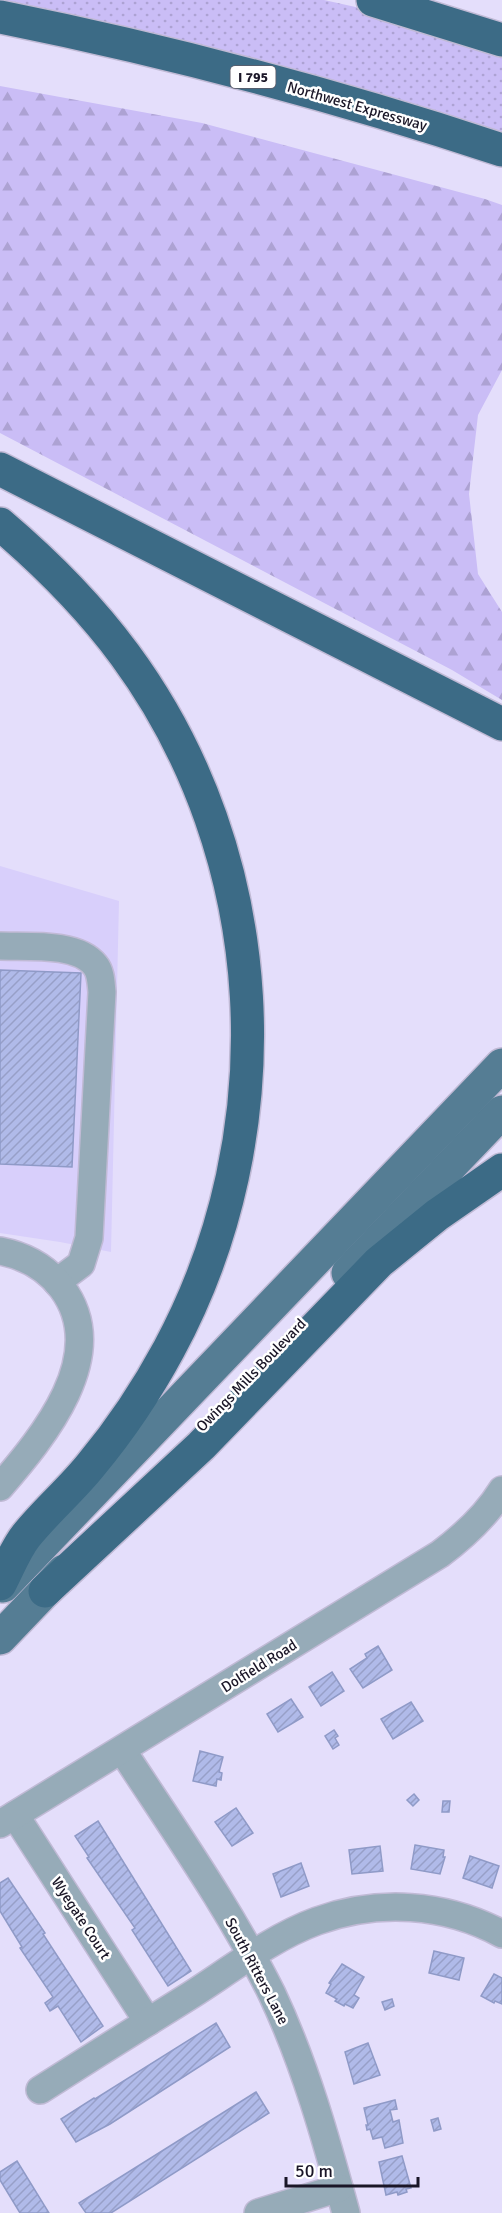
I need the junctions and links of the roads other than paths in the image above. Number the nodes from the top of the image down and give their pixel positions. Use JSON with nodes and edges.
{"nodes":[{"id":1,"x":373,"y":0,"type":"edge"},
{"id":2,"x":0,"y":17,"type":"edge"},
{"id":3,"x":0,"y":31,"type":"edge"},
{"id":4,"x":82,"y":34,"type":"junction"},
{"id":5,"x":502,"y":40,"type":"edge"},
{"id":6,"x":502,"y":150,"type":"edge"},
{"id":7,"x":0,"y":469,"type":"edge"},
{"id":8,"x":0,"y":524,"type":"edge"},
{"id":9,"x":502,"y":724,"type":"edge"},
{"id":10,"x":0,"y":946,"type":"edge"},
{"id":11,"x":502,"y":1065,"type":"edge"},
{"id":12,"x":502,"y":1112,"type":"edge"},
{"id":13,"x":502,"y":1170,"type":"edge"},
{"id":14,"x":361,"y":1212,"type":"junction"},
{"id":15,"x":0,"y":1251,"type":"edge"},
{"id":16,"x":57,"y":1282,"type":"junction"},
{"id":17,"x":0,"y":1487,"type":"edge"},
{"id":18,"x":502,"y":1490,"type":"edge"},
{"id":19,"x":0,"y":1584,"type":"edge"},
{"id":20,"x":0,"y":1589,"type":"edge"},
{"id":21,"x":45,"y":1591,"type":"junction"},
{"id":22,"x":0,"y":1616,"type":"edge"},
{"id":23,"x":0,"y":1638,"type":"edge"},
{"id":24,"x":122,"y":1750,"type":"junction"},
{"id":25,"x":8,"y":1819,"type":"edge"},
{"id":26,"x":502,"y":1934,"type":"edge"},
{"id":27,"x":252,"y":1956,"type":"junction"},
{"id":28,"x":148,"y":2022,"type":"junction"},
{"id":29,"x":40,"y":2090,"type":"dead end"},
{"id":30,"x":343,"y":2200,"type":"edge"},
{"id":31,"x":258,"y":2213,"type":"edge"}],
"edges":[{"from":1,"to":5,"type":"highway"},
{"from":2,"to":4,"type":"highway","name":"Northwest Expressway","number":"I 795"},
{"from":3,"to":4,"type":"highway"},
{"from":4,"to":6,"type":"highway","name":"Northwest Expressway","number":"I 795"},
{"from":7,"to":9,"type":"highway"},
{"from":8,"to":19,"type":"highway"},
{"from":10,"to":16,"type":"street"},
{"from":11,"to":14,"type":"main road"},
{"from":12,"to":21,"type":"main road","name":"Owings Mills Boulevard"},
{"from":13,"to":21,"type":"highway"},
{"from":14,"to":20,"type":"main road"},
{"from":14,"to":22,"type":"main road"},
{"from":15,"to":16,"type":"street"},
{"from":16,"to":17,"type":"street"},
{"from":18,"to":24,"type":"street","name":"Dolfield Road"},
{"from":21,"to":23,"type":"main road","name":"Owings Mills Boulevard"},
{"from":24,"to":25,"type":"street","name":"Dolfield Road"},
{"from":24,"to":27,"type":"street","name":"South Ritters Lane"},
{"from":25,"to":28,"type":"street","name":"Wyegate Court"},
{"from":26,"to":27,"type":"street"},
{"from":27,"to":28,"type":"street"},
{"from":27,"to":30,"type":"street","name":"South Ritters Lane"},
{"from":28,"to":29,"type":"street"},
{"from":30,"to":31,"type":"street"}]}
